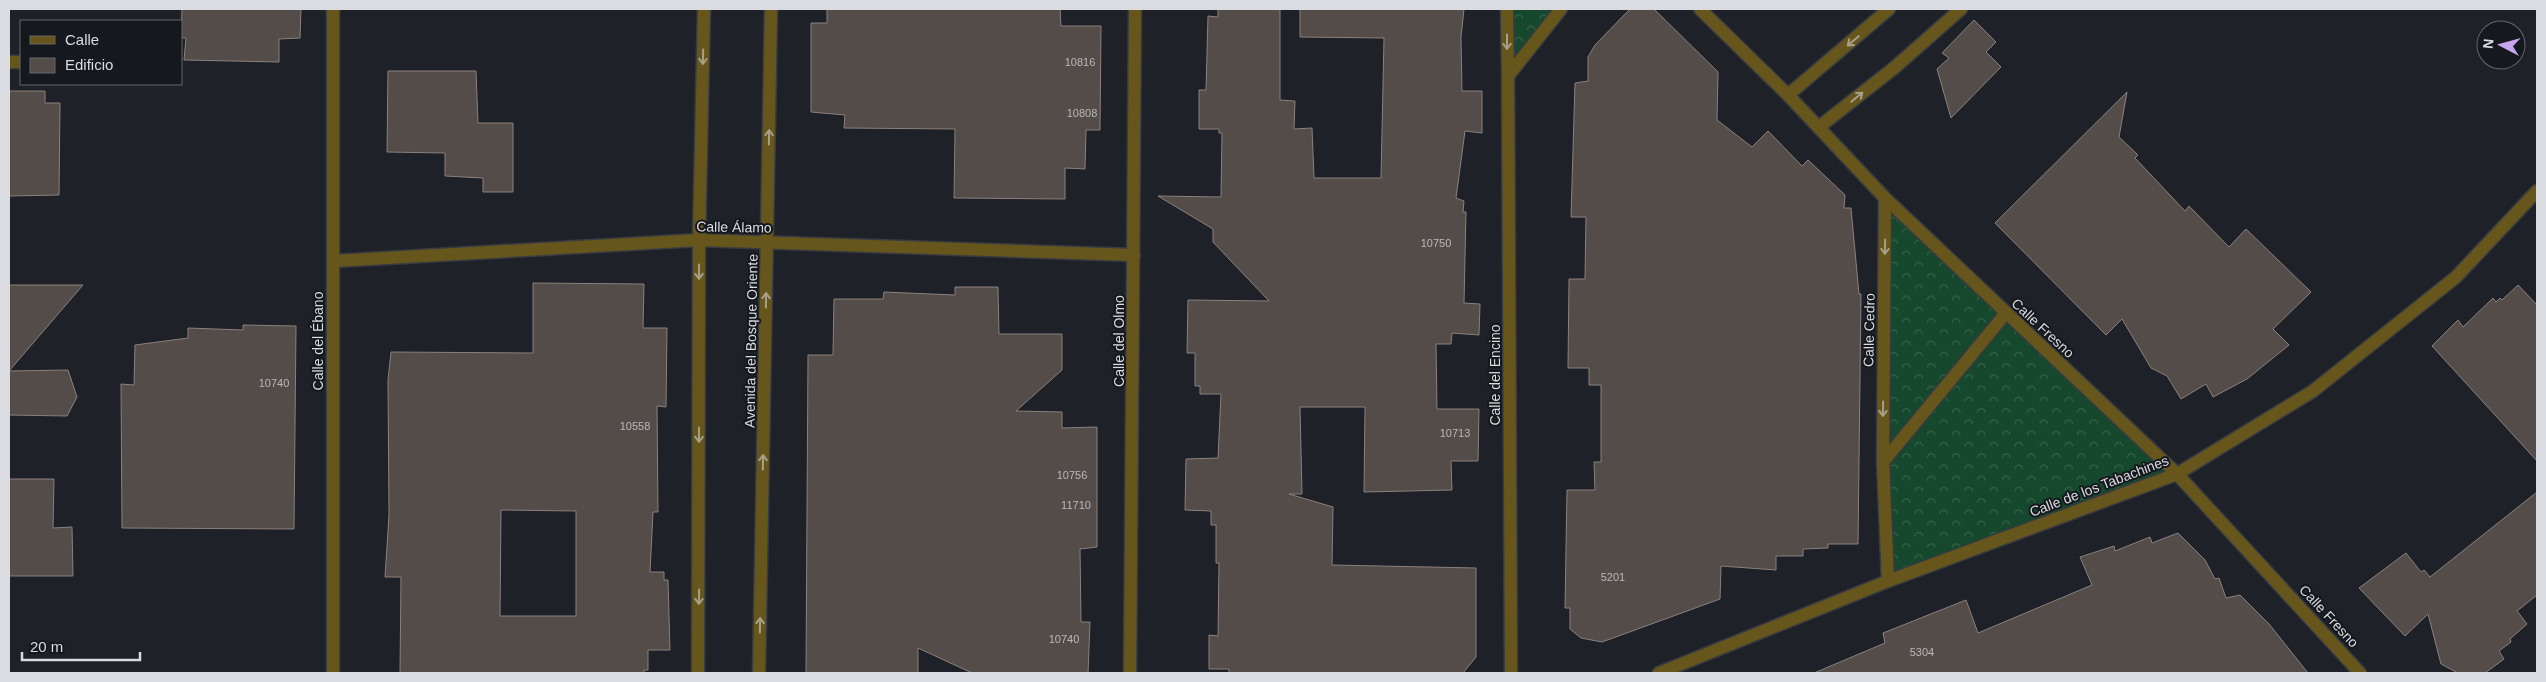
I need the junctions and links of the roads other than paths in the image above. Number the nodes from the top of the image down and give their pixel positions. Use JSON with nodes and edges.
{"nodes":[{"id":1,"x":333,"y":9,"type":"edge"},
{"id":2,"x":704,"y":9,"type":"edge"},
{"id":3,"x":771,"y":9,"type":"edge"},
{"id":4,"x":1135,"y":9,"type":"edge"},
{"id":5,"x":1507,"y":9,"type":"edge"},
{"id":6,"x":1561,"y":9,"type":"edge"},
{"id":7,"x":1700,"y":9,"type":"edge"},
{"id":8,"x":1889,"y":9,"type":"edge"},
{"id":9,"x":1961,"y":9,"type":"edge"},
{"id":10,"x":1508,"y":76,"type":"junction"},
{"id":11,"x":1788,"y":96,"type":"junction"},
{"id":12,"x":1819,"y":128,"type":"junction"},
{"id":13,"x":2537,"y":191,"type":"edge"},
{"id":14,"x":1885,"y":198,"type":"junction"},
{"id":15,"x":699,"y":240,"type":"junction"},
{"id":16,"x":768,"y":243,"type":"junction"},
{"id":17,"x":1134,"y":255,"type":"junction"},
{"id":18,"x":334,"y":261,"type":"junction"},
{"id":19,"x":2006,"y":313,"type":"junction"},
{"id":20,"x":1883,"y":462,"type":"junction"},
{"id":21,"x":2177,"y":474,"type":"junction"},
{"id":22,"x":1888,"y":581,"type":"junction"},
{"id":23,"x":332,"y":673,"type":"edge"},
{"id":24,"x":698,"y":673,"type":"edge"},
{"id":25,"x":759,"y":673,"type":"edge"},
{"id":26,"x":1130,"y":673,"type":"edge"},
{"id":27,"x":1511,"y":673,"type":"edge"},
{"id":28,"x":1659,"y":673,"type":"edge"},
{"id":29,"x":2360,"y":673,"type":"edge"}],
"edges":[{"from":1,"to":18,"type":"street","name":"Calle del Ébano"},
{"from":2,"to":15,"type":"street","one_way":true},
{"from":16,"to":3,"type":"street","name":"Avenida del Bosque Oriente","one_way":true},
{"from":4,"to":17,"type":"street","name":"Calle del Olmo"},
{"from":5,"to":10,"type":"street","name":"Calle del Encino","one_way":true},
{"from":6,"to":10,"type":"street"},
{"from":7,"to":11,"type":"street","name":"Calle Fresno"},
{"from":8,"to":11,"type":"street","one_way":true},
{"from":12,"to":9,"type":"street","one_way":true},
{"from":10,"to":27,"type":"street","name":"Calle del Encino"},
{"from":11,"to":12,"type":"street","name":"Calle Fresno"},
{"from":12,"to":14,"type":"street","name":"Calle Fresno"},
{"from":13,"to":21,"type":"street","name":"Calle de los Tabachines"},
{"from":14,"to":19,"type":"street","name":"Calle Fresno"},
{"from":14,"to":20,"type":"street","name":"Calle Cedro","one_way":true},
{"from":15,"to":16,"type":"street","name":"Calle Álamo"},
{"from":15,"to":18,"type":"street","name":"Calle Álamo"},
{"from":15,"to":24,"type":"street","one_way":true},
{"from":16,"to":17,"type":"street","name":"Calle Álamo"},
{"from":25,"to":16,"type":"street","name":"Avenida del Bosque Oriente","one_way":true},
{"from":17,"to":26,"type":"street","name":"Calle del Olmo"},
{"from":18,"to":23,"type":"street","name":"Calle del Ébano"},
{"from":19,"to":20,"type":"street"},
{"from":19,"to":21,"type":"street","name":"Calle Fresno"},
{"from":20,"to":22,"type":"street","name":"Calle Cedro"},
{"from":21,"to":22,"type":"street","name":"Calle de los Tabachines"},
{"from":21,"to":29,"type":"street","name":"Calle Fresno"},
{"from":22,"to":28,"type":"street","name":"Calle de los Tabachines"}]}
